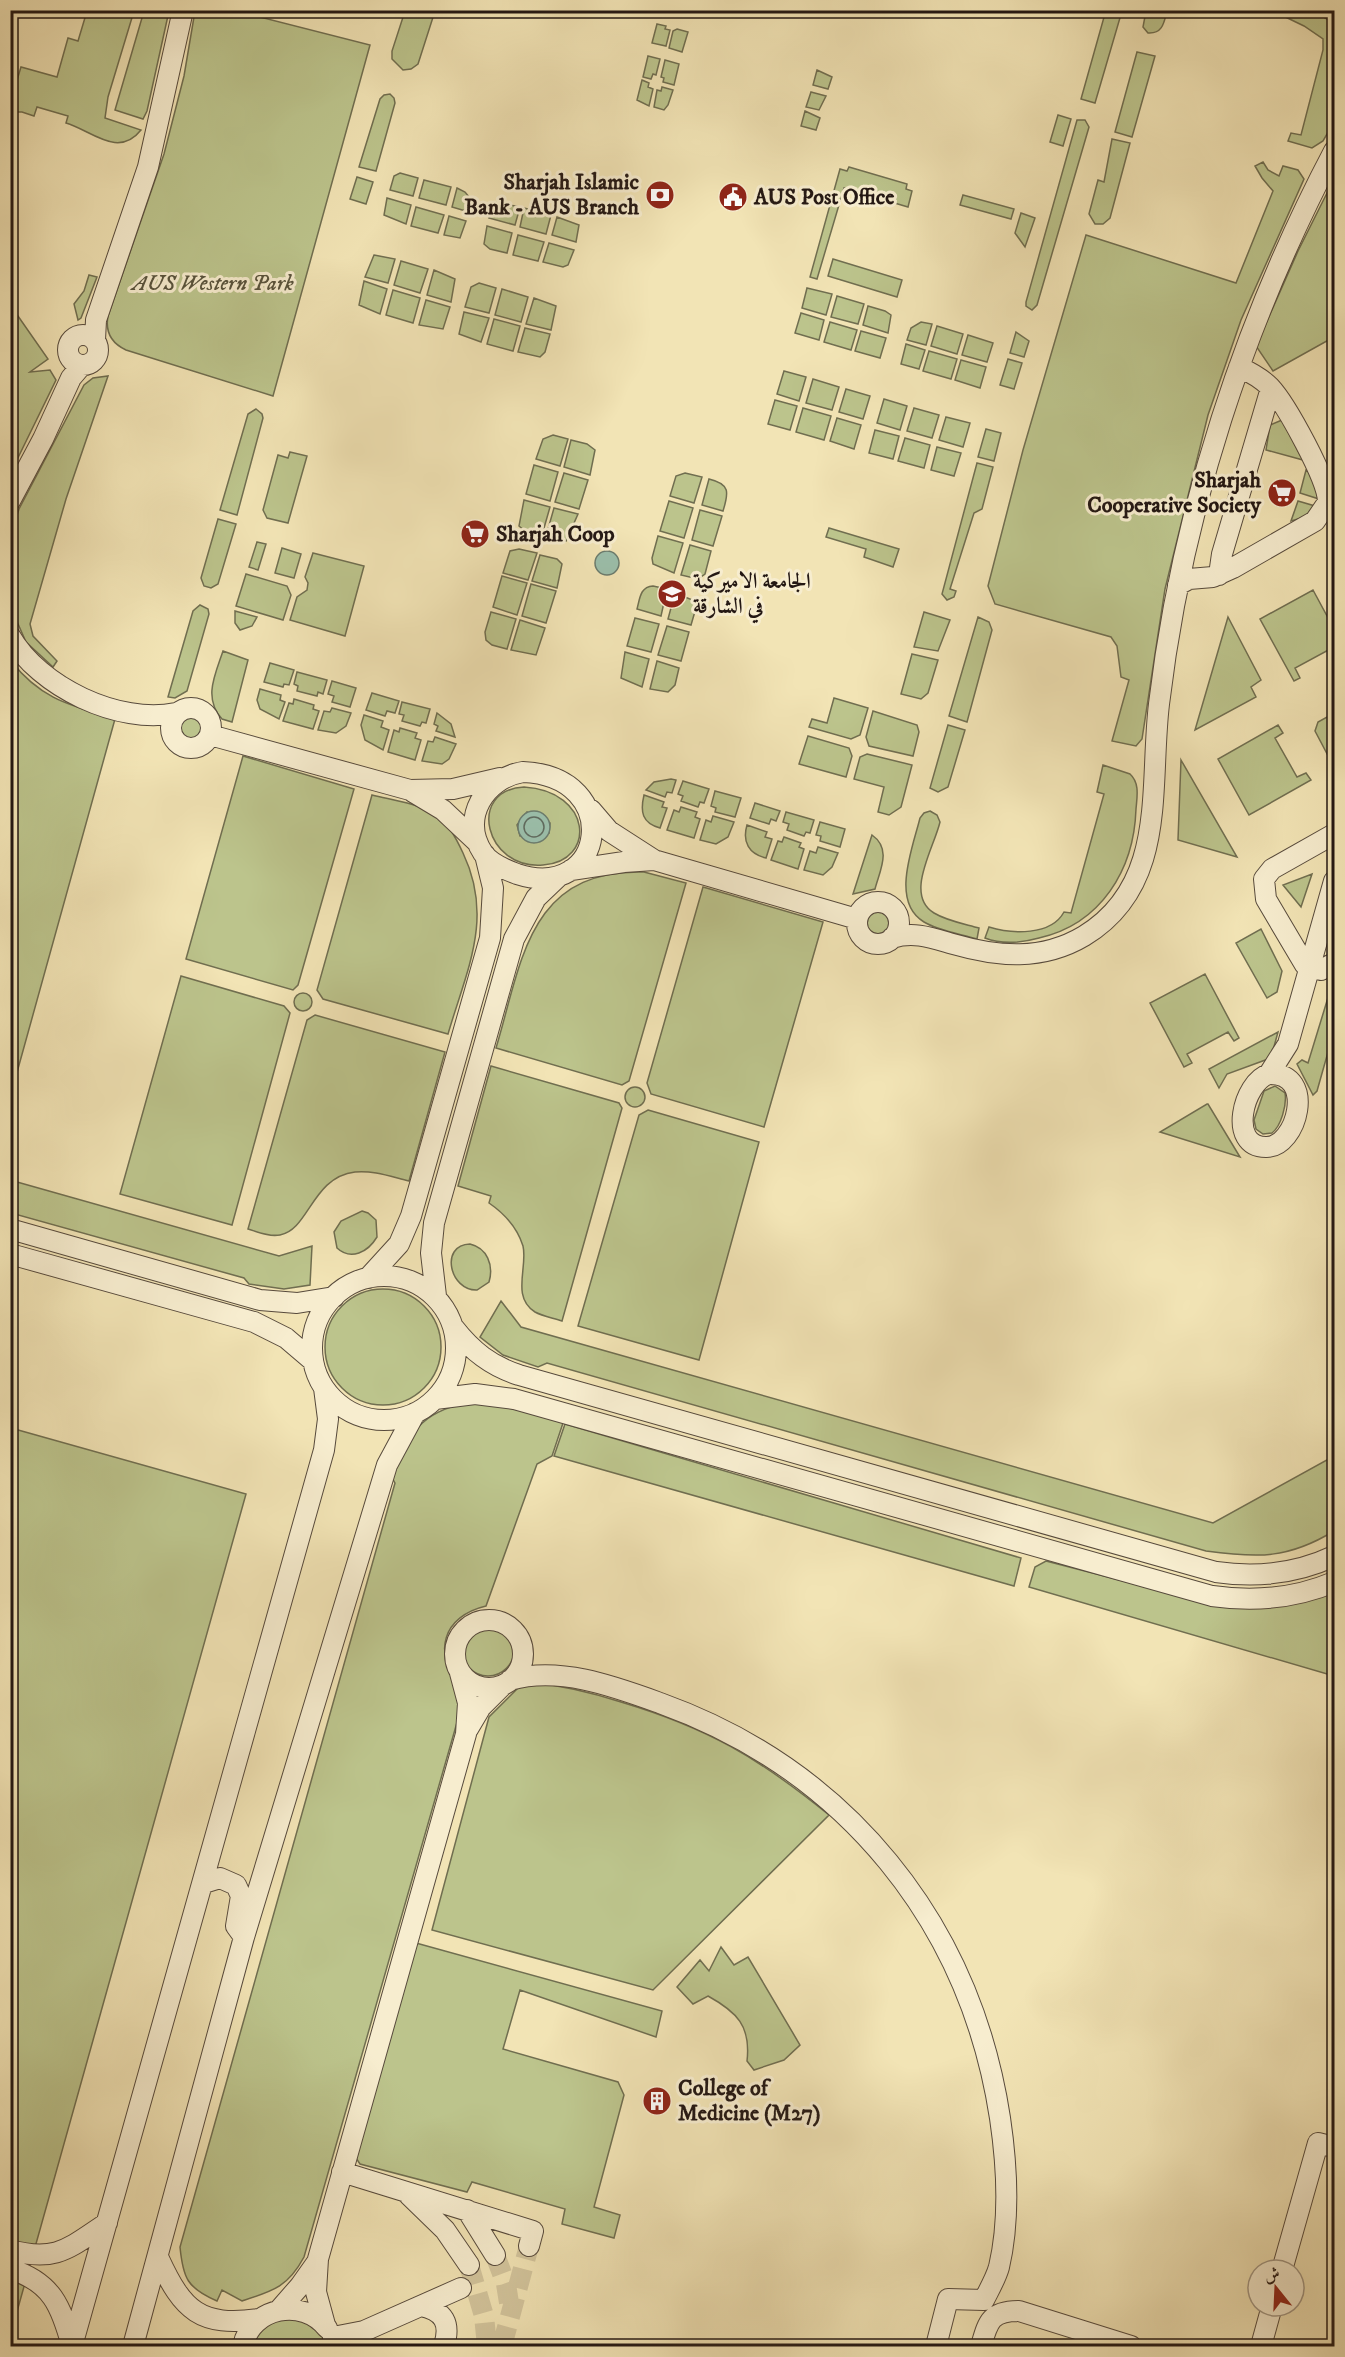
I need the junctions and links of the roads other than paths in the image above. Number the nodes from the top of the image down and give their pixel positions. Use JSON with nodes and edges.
{"nodes":[{"id":1,"x":183,"y":10,"type":"edge"},
{"id":2,"x":1335,"y":151,"type":"edge"},
{"id":3,"x":1239,"y":367,"type":"junction"},
{"id":4,"x":1276,"y":396,"type":"junction"},
{"id":5,"x":10,"y":501,"type":"edge"},
{"id":6,"x":1331,"y":506,"type":"edge"},
{"id":7,"x":1226,"y":571,"type":"junction"},
{"id":8,"x":1178,"y":585,"type":"junction"},
{"id":9,"x":10,"y":636,"type":"edge"},
{"id":10,"x":176,"y":713,"type":"junction"},
{"id":11,"x":143,"y":716,"type":"junction"},
{"id":12,"x":171,"y":733,"type":"junction"},
{"id":13,"x":210,"y":735,"type":"junction"},
{"id":14,"x":502,"y":777,"type":"junction"},
{"id":15,"x":410,"y":790,"type":"junction"},
{"id":16,"x":588,"y":805,"type":"junction"},
{"id":17,"x":1335,"y":834,"type":"edge"},
{"id":18,"x":481,"y":849,"type":"junction"},
{"id":19,"x":654,"y":861,"type":"junction"},
{"id":20,"x":565,"y":873,"type":"junction"},
{"id":21,"x":1335,"y":881,"type":"edge"},
{"id":22,"x":899,"y":918,"type":"junction"},
{"id":23,"x":857,"y":920,"type":"junction"},
{"id":24,"x":919,"y":935,"type":"junction"},
{"id":25,"x":892,"y":938,"type":"junction"},
{"id":26,"x":1335,"y":963,"type":"edge"},
{"id":27,"x":1310,"y":968,"type":"junction"},
{"id":28,"x":1288,"y":1044,"type":"junction"},
{"id":29,"x":1269,"y":1074,"type":"junction"},
{"id":30,"x":1289,"y":1079,"type":"junction"},
{"id":31,"x":411,"y":1216,"type":"junction"},
{"id":32,"x":434,"y":1223,"type":"junction"},
{"id":33,"x":10,"y":1229,"type":"edge"},
{"id":34,"x":10,"y":1254,"type":"edge"},
{"id":35,"x":368,"y":1278,"type":"junction"},
{"id":36,"x":436,"y":1296,"type":"junction"},
{"id":37,"x":334,"y":1297,"type":"junction"},
{"id":38,"x":454,"y":1328,"type":"junction"},
{"id":39,"x":313,"y":1361,"type":"junction"},
{"id":40,"x":324,"y":1388,"type":"junction"},
{"id":41,"x":435,"y":1399,"type":"junction"},
{"id":42,"x":415,"y":1413,"type":"junction"},
{"id":43,"x":1335,"y":1556,"type":"edge"},
{"id":44,"x":1335,"y":1582,"type":"edge"},
{"id":45,"x":519,"y":1639,"type":"junction"},
{"id":46,"x":460,"y":1673,"type":"junction"},
{"id":47,"x":571,"y":1678,"type":"junction"},
{"id":48,"x":506,"y":1682,"type":"junction"},
{"id":49,"x":466,"y":1734,"type":"junction"},
{"id":50,"x":204,"y":1883,"type":"junction"},
{"id":51,"x":244,"y":1937,"type":"junction"},
{"id":52,"x":1335,"y":2147,"type":"edge"},
{"id":53,"x":342,"y":2172,"type":"junction"},
{"id":54,"x":398,"y":2189,"type":"junction"},
{"id":55,"x":467,"y":2210,"type":"junction"},
{"id":56,"x":107,"y":2223,"type":"junction"},
{"id":57,"x":529,"y":2246,"type":"tunnel mouth"},
{"id":58,"x":10,"y":2250,"type":"edge"},
{"id":59,"x":495,"y":2255,"type":"tunnel mouth"},
{"id":60,"x":1285,"y":2258,"type":"edge"},
{"id":61,"x":159,"y":2259,"type":"junction"},
{"id":62,"x":318,"y":2259,"type":"junction"},
{"id":63,"x":470,"y":2265,"type":"tunnel mouth"},
{"id":64,"x":10,"y":2269,"type":"edge"},
{"id":65,"x":461,"y":2288,"type":"dead end"},
{"id":66,"x":420,"y":2306,"type":"junction"},
{"id":67,"x":279,"y":2310,"type":"junction"},
{"id":68,"x":1269,"y":2318,"type":"edge"},
{"id":69,"x":259,"y":2319,"type":"junction"},
{"id":70,"x":331,"y":2336,"type":"edge"},
{"id":71,"x":72,"y":2346,"type":"edge"},
{"id":72,"x":133,"y":2346,"type":"edge"},
{"id":73,"x":243,"y":2346,"type":"edge"},
{"id":74,"x":444,"y":2346,"type":"edge"},
{"id":75,"x":936,"y":2346,"type":"edge"},
{"id":76,"x":981,"y":2346,"type":"edge"},
{"id":77,"x":1131,"y":2346,"type":"edge"},
{"id":78,"x":1261,"y":2346,"type":"edge"}],
"edges":[{"from":1,"to":5,"type":"street"},
{"from":2,"to":3,"type":"street"},
{"from":3,"to":4,"type":"street"},
{"from":3,"to":8,"type":"street"},
{"from":4,"to":6,"type":"street"},
{"from":4,"to":7,"type":"street"},
{"from":6,"to":7,"type":"street"},
{"from":7,"to":8,"type":"street"},
{"from":8,"to":24,"type":"street"},
{"from":9,"to":11,"type":"street"},
{"from":10,"to":11,"type":"street"},
{"from":10,"to":12,"type":"street"},
{"from":10,"to":13,"type":"street"},
{"from":11,"to":12,"type":"street"},
{"from":12,"to":13,"type":"street"},
{"from":13,"to":15,"type":"street"},
{"from":14,"to":15,"type":"street"},
{"from":14,"to":16,"type":"street"},
{"from":14,"to":18,"type":"street"},
{"from":15,"to":18,"type":"street"},
{"from":16,"to":19,"type":"street"},
{"from":16,"to":20,"type":"street"},
{"from":17,"to":27,"type":"street"},
{"from":18,"to":20,"type":"street"},
{"from":18,"to":31,"type":"street"},
{"from":19,"to":20,"type":"street"},
{"from":19,"to":23,"type":"street"},
{"from":20,"to":32,"type":"street"},
{"from":21,"to":27,"type":"street"},
{"from":22,"to":23,"type":"street"},
{"from":22,"to":24,"type":"street"},
{"from":22,"to":25,"type":"street"},
{"from":23,"to":25,"type":"street"},
{"from":24,"to":25,"type":"street"},
{"from":26,"to":27,"type":"street"},
{"from":27,"to":28,"type":"street"},
{"from":28,"to":29,"type":"street"},
{"from":28,"to":30,"type":"street"},
{"from":29,"to":30,"type":"street"},
{"from":29,"to":30,"type":"street"},
{"from":31,"to":32,"type":"street"},
{"from":31,"to":35,"type":"street"},
{"from":32,"to":36,"type":"street"},
{"from":33,"to":37,"type":"street"},
{"from":34,"to":39,"type":"street"},
{"from":35,"to":36,"type":"street"},
{"from":35,"to":37,"type":"street"},
{"from":36,"to":38,"type":"street"},
{"from":37,"to":39,"type":"street"},
{"from":38,"to":41,"type":"street"},
{"from":38,"to":43,"type":"street"},
{"from":39,"to":40,"type":"street"},
{"from":40,"to":42,"type":"street"},
{"from":40,"to":50,"type":"street"},
{"from":41,"to":42,"type":"street"},
{"from":41,"to":44,"type":"street"},
{"from":42,"to":51,"type":"street"},
{"from":45,"to":46,"type":"street"},
{"from":45,"to":47,"type":"street"},
{"from":45,"to":48,"type":"street"},
{"from":46,"to":48,"type":"street"},
{"from":46,"to":49,"type":"street"},
{"from":47,"to":48,"type":"street"},
{"from":47,"to":75,"type":"street"},
{"from":48,"to":49,"type":"street"},
{"from":49,"to":53,"type":"street"},
{"from":50,"to":51,"type":"street"},
{"from":50,"to":56,"type":"street"},
{"from":51,"to":61,"type":"street"},
{"from":52,"to":60,"type":"street"},
{"from":53,"to":54,"type":"street"},
{"from":53,"to":62,"type":"street"},
{"from":54,"to":55,"type":"street"},
{"from":54,"to":63,"type":"street"},
{"from":55,"to":57,"type":"street"},
{"from":55,"to":59,"type":"street"},
{"from":56,"to":58,"type":"street"},
{"from":56,"to":71,"type":"street"},
{"from":61,"to":69,"type":"street"},
{"from":61,"to":72,"type":"street"},
{"from":62,"to":67,"type":"street"},
{"from":62,"to":70,"type":"street"},
{"from":64,"to":71,"type":"street"},
{"from":65,"to":66,"type":"street"},
{"from":66,"to":70,"type":"street"},
{"from":66,"to":74,"type":"street"},
{"from":67,"to":69,"type":"street"},
{"from":67,"to":70,"type":"street"},
{"from":68,"to":78,"type":"street"},
{"from":69,"to":73,"type":"street"},
{"from":76,"to":77,"type":"street"}]}
